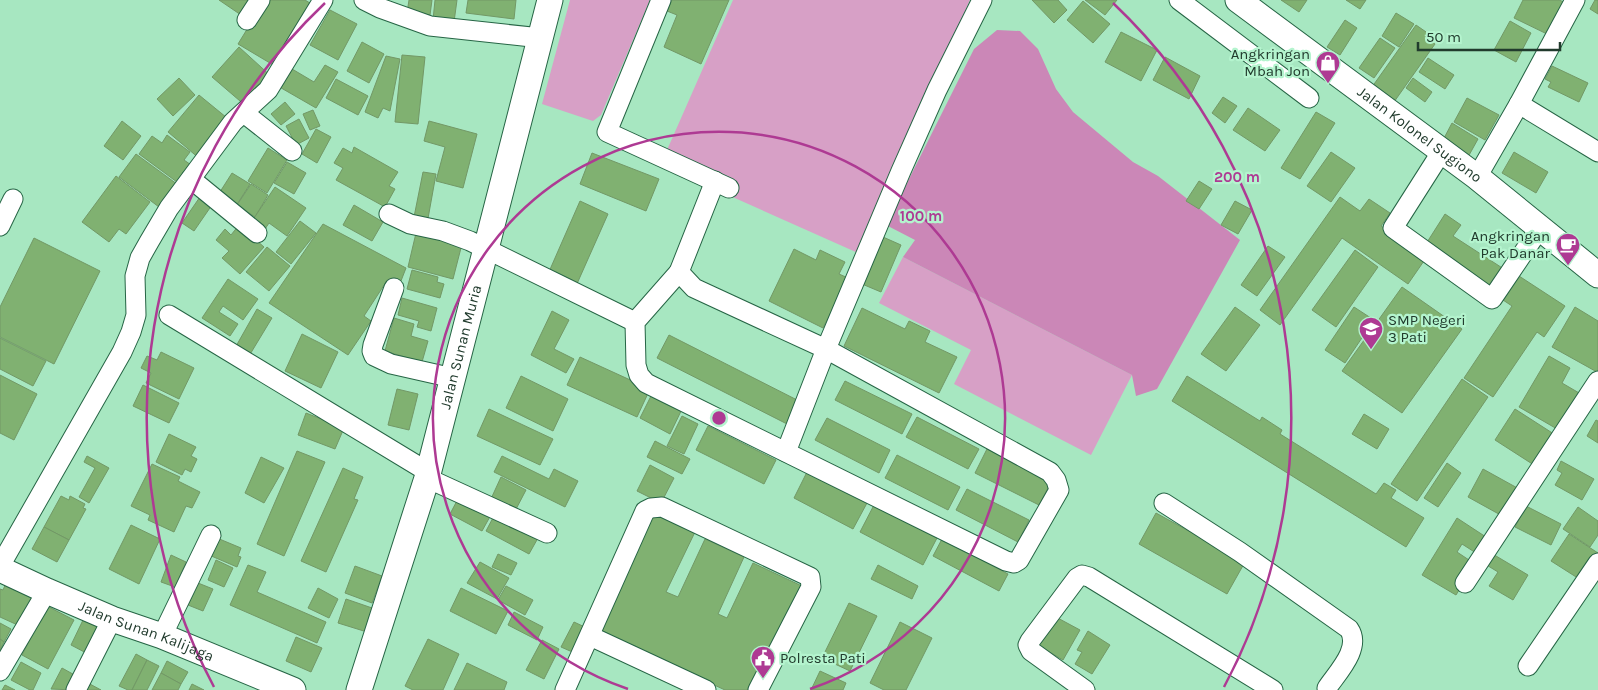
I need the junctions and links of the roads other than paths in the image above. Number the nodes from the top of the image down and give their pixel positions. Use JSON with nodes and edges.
{"nodes":[{"id":1,"x":260,"y":0,"type":"edge"},
{"id":2,"x":324,"y":0,"type":"edge"},
{"id":3,"x":364,"y":0,"type":"edge"},
{"id":4,"x":550,"y":0,"type":"edge"},
{"id":5,"x":661,"y":0,"type":"edge"},
{"id":6,"x":982,"y":0,"type":"edge"},
{"id":7,"x":1179,"y":0,"type":"edge"},
{"id":8,"x":1238,"y":0,"type":"edge"},
{"id":9,"x":1575,"y":0,"type":"edge"},
{"id":10,"x":247,"y":20,"type":"dead end"},
{"id":11,"x":541,"y":38,"type":"junction"},
{"id":12,"x":1308,"y":98,"type":"dead end"},
{"id":13,"x":1519,"y":104,"type":"junction"},
{"id":14,"x":244,"y":113,"type":"junction"},
{"id":15,"x":292,"y":151,"type":"dead end"},
{"id":16,"x":1442,"y":151,"type":"junction"},
{"id":17,"x":1598,"y":152,"type":"edge"},
{"id":18,"x":1476,"y":176,"type":"junction"},
{"id":19,"x":190,"y":179,"type":"junction"},
{"id":20,"x":13,"y":200,"type":"dead end"},
{"id":21,"x":389,"y":214,"type":"dead end"},
{"id":22,"x":0,"y":226,"type":"edge"},
{"id":23,"x":1540,"y":228,"type":"junction"},
{"id":24,"x":257,"y":233,"type":"dead end"},
{"id":25,"x":486,"y":250,"type":"junction"},
{"id":26,"x":679,"y":272,"type":"junction"},
{"id":27,"x":1598,"y":275,"type":"edge"},
{"id":28,"x":394,"y":288,"type":"dead end"},
{"id":29,"x":170,"y":315,"type":"dead end"},
{"id":30,"x":635,"y":322,"type":"junction"},
{"id":31,"x":826,"y":349,"type":"junction"},
{"id":32,"x":453,"y":378,"type":"junction"},
{"id":33,"x":1598,"y":381,"type":"edge"},
{"id":34,"x":786,"y":452,"type":"junction"},
{"id":35,"x":428,"y":475,"type":"junction"},
{"id":36,"x":1164,"y":503,"type":"dead end"},
{"id":37,"x":547,"y":533,"type":"dead end"},
{"id":38,"x":210,"y":535,"type":"dead end"},
{"id":39,"x":1598,"y":563,"type":"edge"},
{"id":40,"x":0,"y":567,"type":"edge"},
{"id":41,"x":1465,"y":583,"type":"dead end"},
{"id":42,"x":47,"y":591,"type":"junction"},
{"id":43,"x":112,"y":619,"type":"junction"},
{"id":44,"x":162,"y":636,"type":"junction"},
{"id":45,"x":590,"y":636,"type":"junction"},
{"id":46,"x":1528,"y":666,"type":"dead end"},
{"id":47,"x":0,"y":671,"type":"edge"},
{"id":48,"x":1327,"y":689,"type":"edge"},
{"id":49,"x":76,"y":690,"type":"edge"},
{"id":50,"x":292,"y":690,"type":"edge"},
{"id":51,"x":359,"y":690,"type":"edge"},
{"id":52,"x":565,"y":690,"type":"edge"},
{"id":53,"x":706,"y":690,"type":"edge"},
{"id":54,"x":758,"y":690,"type":"edge"},
{"id":55,"x":1085,"y":690,"type":"edge"},
{"id":56,"x":1273,"y":690,"type":"edge"}],
"edges":[{"from":1,"to":10,"type":"street"},
{"from":2,"to":14,"type":"street"},
{"from":3,"to":11,"type":"street"},
{"from":4,"to":11,"type":"main road","name":"Jalan Sunan Muria"},
{"from":5,"to":26,"type":"street"},
{"from":6,"to":31,"type":"street"},
{"from":7,"to":12,"type":"street"},
{"from":8,"to":16,"type":"main road","name":"Jalan Kolonel Sugiono"},
{"from":9,"to":13,"type":"street"},
{"from":11,"to":25,"type":"main road","name":"Jalan Sunan Muria"},
{"from":13,"to":17,"type":"street"},
{"from":13,"to":18,"type":"street"},
{"from":14,"to":15,"type":"street"},
{"from":14,"to":19,"type":"street"},
{"from":16,"to":18,"type":"main road","name":"Jalan Kolonel Sugiono"},
{"from":16,"to":23,"type":"street"},
{"from":18,"to":23,"type":"main road","name":"Jalan Kolonel Sugiono"},
{"from":19,"to":24,"type":"street"},
{"from":19,"to":40,"type":"street"},
{"from":20,"to":22,"type":"street"},
{"from":21,"to":25,"type":"street"},
{"from":23,"to":27,"type":"main road","name":"Jalan Kolonel Sugiono"},
{"from":25,"to":30,"type":"street"},
{"from":25,"to":32,"type":"main road","name":"Jalan Sunan Muria"},
{"from":26,"to":30,"type":"street"},
{"from":26,"to":31,"type":"street"},
{"from":28,"to":32,"type":"street"},
{"from":29,"to":35,"type":"street"},
{"from":30,"to":34,"type":"street"},
{"from":31,"to":34,"type":"street"},
{"from":31,"to":34,"type":"street"},
{"from":32,"to":35,"type":"main road","name":"Jalan Sunan Muria"},
{"from":33,"to":41,"type":"street"},
{"from":35,"to":37,"type":"street"},
{"from":35,"to":51,"type":"main road","name":"Jalan Sunan Muria"},
{"from":36,"to":48,"type":"street"},
{"from":38,"to":44,"type":"street"},
{"from":39,"to":46,"type":"street"},
{"from":40,"to":42,"type":"main road","name":"Jalan Sunan Kalijaga"},
{"from":42,"to":43,"type":"main road","name":"Jalan Sunan Kalijaga"},
{"from":42,"to":47,"type":"street"},
{"from":43,"to":44,"type":"main road","name":"Jalan Sunan Kalijaga"},
{"from":43,"to":49,"type":"street"},
{"from":44,"to":50,"type":"main road","name":"Jalan Sunan Kalijaga"},
{"from":45,"to":52,"type":"street"},
{"from":45,"to":53,"type":"street"},
{"from":45,"to":54,"type":"street"},
{"from":55,"to":56,"type":"street"}]}
